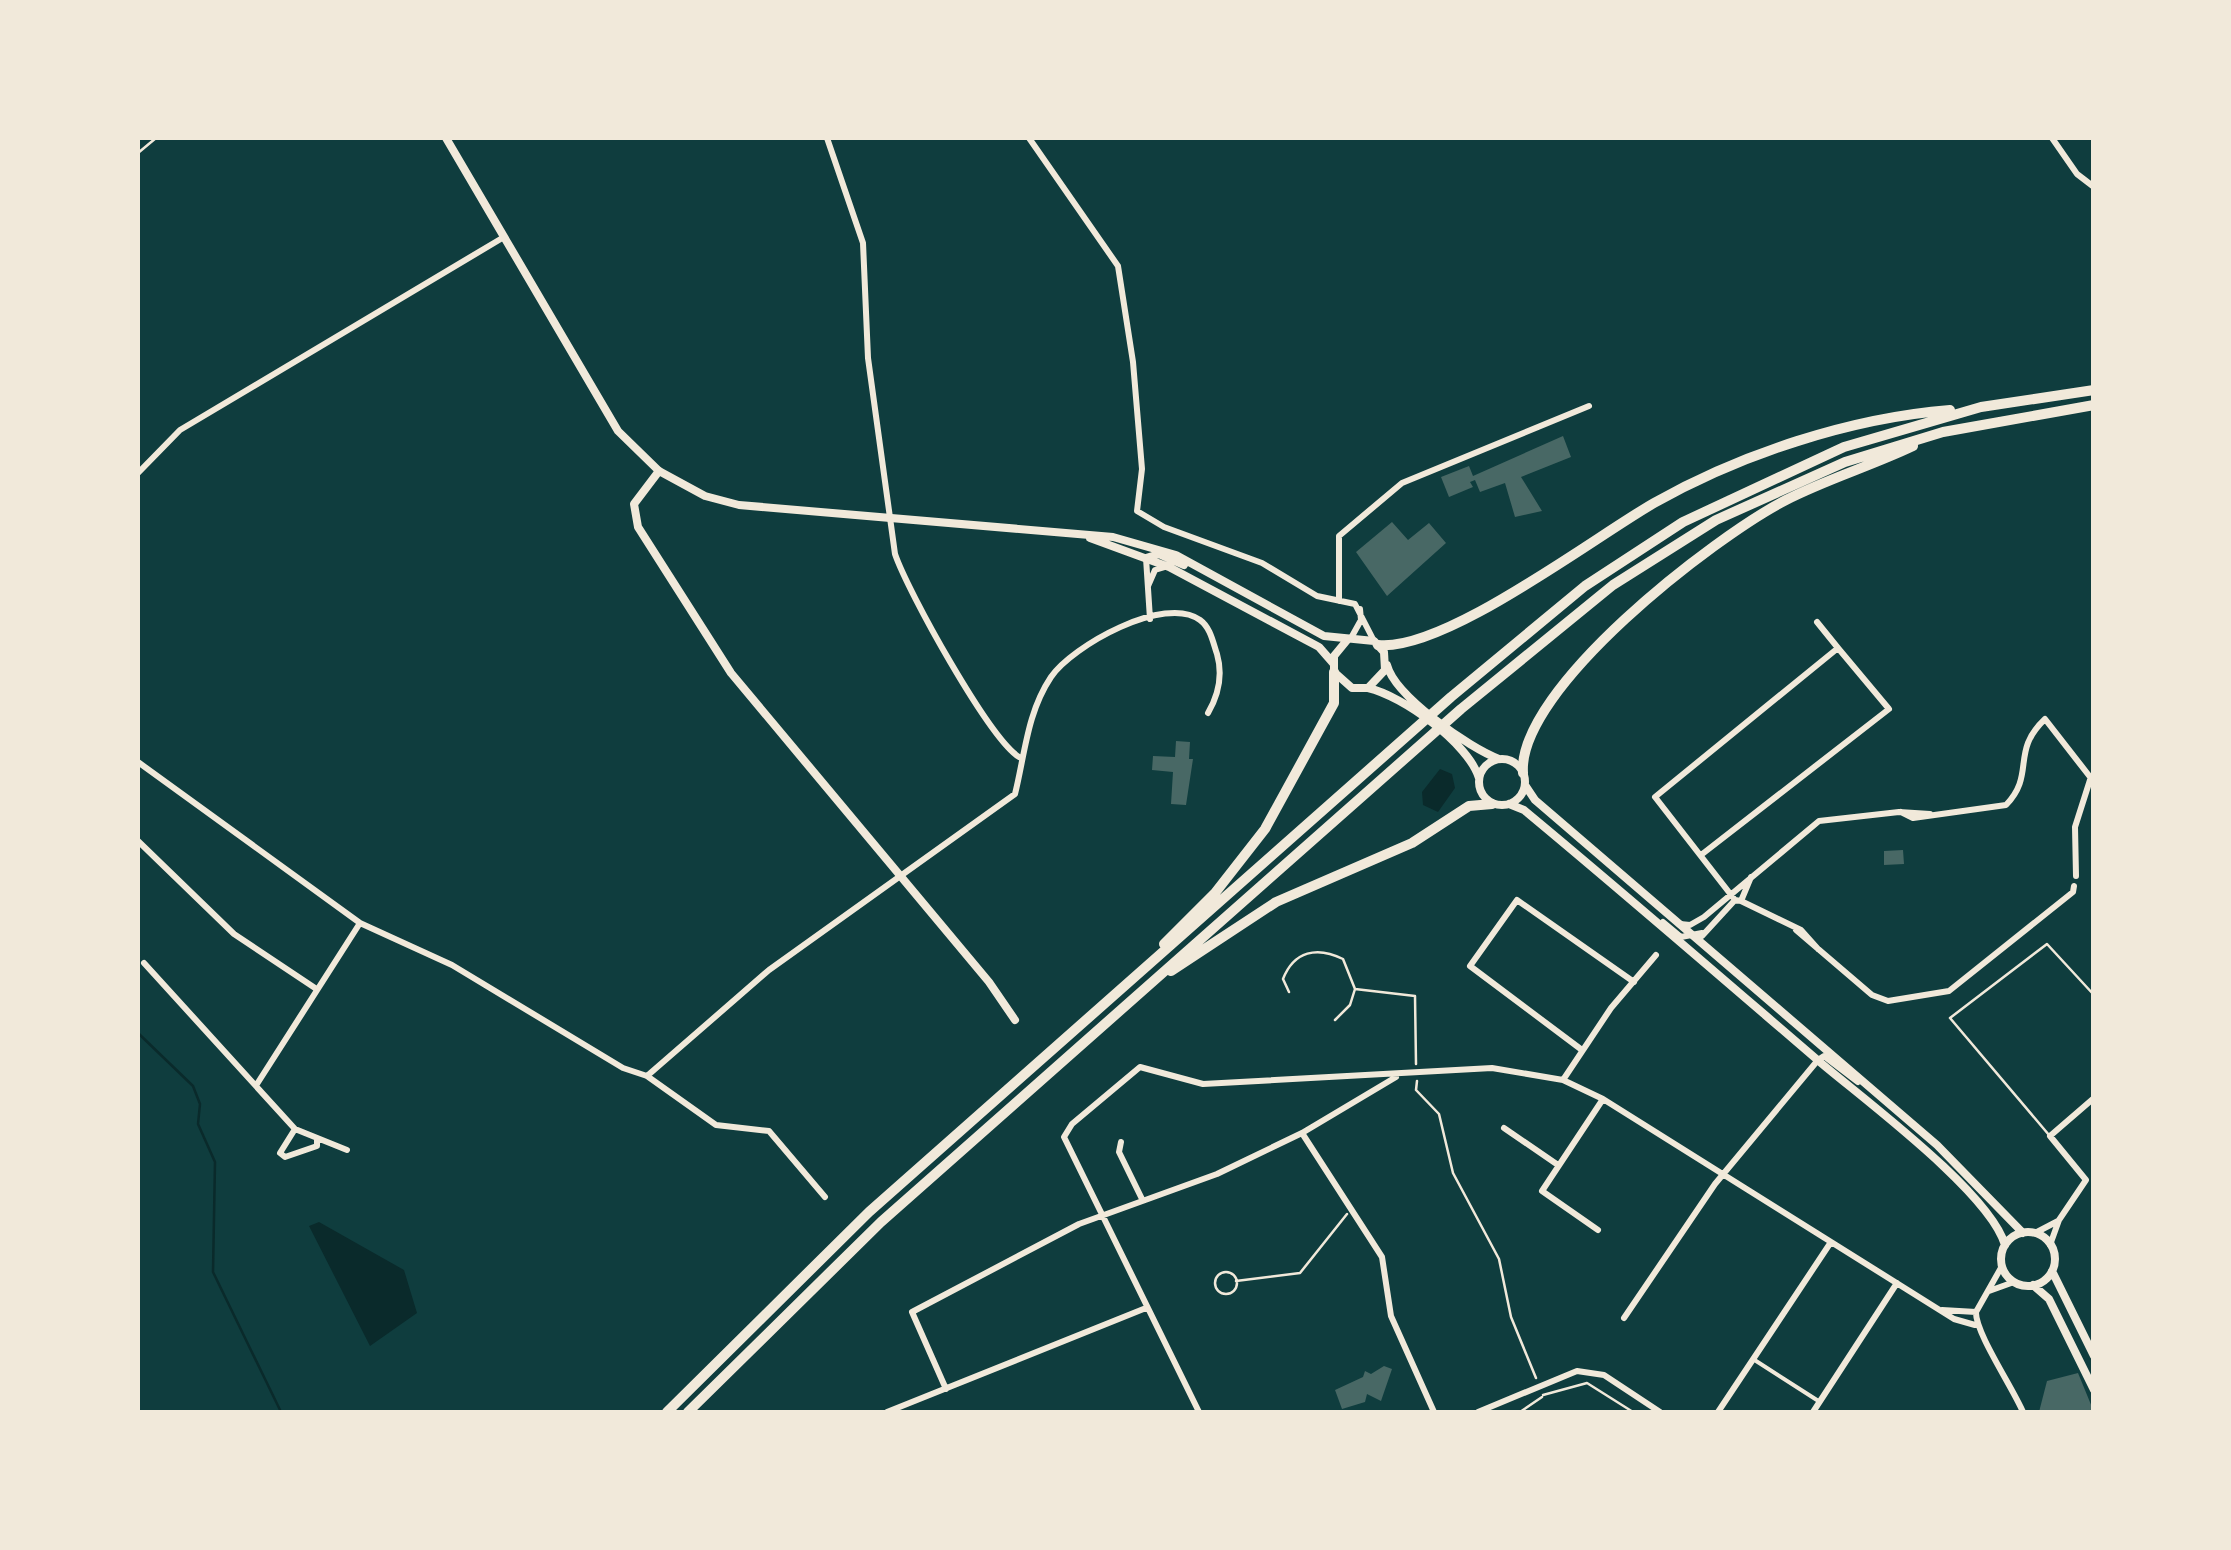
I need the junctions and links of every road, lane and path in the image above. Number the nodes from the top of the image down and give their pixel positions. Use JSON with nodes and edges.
{"nodes":[{"id":1,"x":156,"y":138,"type":"edge"},
{"id":2,"x":446,"y":138,"type":"edge"},
{"id":3,"x":827,"y":138,"type":"edge"},
{"id":4,"x":1028,"y":138,"type":"edge"},
{"id":5,"x":2052,"y":138,"type":"edge"},
{"id":6,"x":138,"y":153,"type":"edge"},
{"id":7,"x":2094,"y":187,"type":"edge"},
{"id":8,"x":504,"y":237,"type":"junction"},
{"id":9,"x":2094,"y":390,"type":"edge"},
{"id":10,"x":1589,"y":406,"type":"dead end"},
{"id":11,"x":2094,"y":406,"type":"edge"},
{"id":12,"x":1982,"y":407,"type":"junction"},
{"id":13,"x":1943,"y":432,"type":"junction"},
{"id":14,"x":659,"y":471,"type":"junction"},
{"id":15,"x":138,"y":472,"type":"edge"},
{"id":16,"x":891,"y":517,"type":"junction"},
{"id":17,"x":1076,"y":534,"type":"junction"},
{"id":18,"x":1146,"y":558,"type":"junction"},
{"id":19,"x":1169,"y":567,"type":"junction"},
{"id":20,"x":1221,"y":578,"type":"junction"},
{"id":21,"x":1148,"y":587,"type":"junction"},
{"id":22,"x":1339,"y":601,"type":"junction"},
{"id":23,"x":1360,"y":608,"type":"junction"},
{"id":24,"x":1150,"y":619,"type":"junction"},
{"id":25,"x":1817,"y":622,"type":"dead end"},
{"id":26,"x":1350,"y":638,"type":"junction"},
{"id":27,"x":1376,"y":643,"type":"junction"},
{"id":28,"x":1838,"y":648,"type":"junction"},
{"id":29,"x":1386,"y":661,"type":"junction"},
{"id":30,"x":1334,"y":668,"type":"junction"},
{"id":31,"x":1368,"y":688,"type":"junction"},
{"id":32,"x":1208,"y":712,"type":"dead end"},
{"id":33,"x":1020,"y":757,"type":"junction"},
{"id":34,"x":1499,"y":759,"type":"junction"},
{"id":35,"x":138,"y":762,"type":"edge"},
{"id":36,"x":1478,"y":778,"type":"junction"},
{"id":37,"x":1524,"y":779,"type":"junction"},
{"id":38,"x":2092,"y":780,"type":"edge"},
{"id":39,"x":1492,"y":804,"type":"junction"},
{"id":40,"x":1509,"y":804,"type":"junction"},
{"id":41,"x":138,"y":841,"type":"edge"},
{"id":42,"x":1701,"y":855,"type":"junction"},
{"id":43,"x":1596,"y":868,"type":"junction"},
{"id":44,"x":897,"y":874,"type":"junction"},
{"id":45,"x":2076,"y":876,"type":"dead end"},
{"id":46,"x":2074,"y":886,"type":"dead end"},
{"id":47,"x":1742,"y":889,"type":"junction"},
{"id":48,"x":1735,"y":898,"type":"junction"},
{"id":49,"x":360,"y":923,"type":"junction"},
{"id":50,"x":1679,"y":924,"type":"junction"},
{"id":51,"x":1699,"y":938,"type":"junction"},
{"id":52,"x":1656,"y":955,"type":"dead end"},
{"id":53,"x":144,"y":963,"type":"dead end"},
{"id":54,"x":1141,"y":971,"type":"junction"},
{"id":55,"x":1153,"y":982,"type":"junction"},
{"id":56,"x":1634,"y":982,"type":"junction"},
{"id":57,"x":315,"y":988,"type":"junction"},
{"id":58,"x":1355,"y":989,"type":"junction"},
{"id":59,"x":1289,"y":992,"type":"dead end"},
{"id":60,"x":2094,"y":995,"type":"edge"},
{"id":61,"x":1015,"y":1020,"type":"dead end"},
{"id":62,"x":1335,"y":1020,"type":"dead end"},
{"id":63,"x":1582,"y":1050,"type":"junction"},
{"id":64,"x":1818,"y":1060,"type":"junction"},
{"id":65,"x":1420,"y":1073,"type":"junction"},
{"id":66,"x":647,"y":1076,"type":"junction"},
{"id":67,"x":1398,"y":1076,"type":"junction"},
{"id":68,"x":1563,"y":1080,"type":"junction"},
{"id":69,"x":257,"y":1084,"type":"junction"},
{"id":70,"x":2094,"y":1098,"type":"edge"},
{"id":71,"x":1603,"y":1099,"type":"junction"},
{"id":72,"x":1906,"y":1118,"type":"junction"},
{"id":73,"x":295,"y":1128,"type":"junction"},
{"id":74,"x":1504,"y":1128,"type":"dead end"},
{"id":75,"x":1302,"y":1133,"type":"junction"},
{"id":76,"x":2050,"y":1136,"type":"junction"},
{"id":77,"x":317,"y":1138,"type":"junction"},
{"id":78,"x":1121,"y":1142,"type":"dead end"},
{"id":79,"x":347,"y":1150,"type":"dead end"},
{"id":80,"x":1558,"y":1165,"type":"junction"},
{"id":81,"x":1723,"y":1174,"type":"junction"},
{"id":82,"x":825,"y":1197,"type":"dead end"},
{"id":83,"x":1142,"y":1199,"type":"junction"},
{"id":84,"x":1353,"y":1211,"type":"junction"},
{"id":85,"x":1101,"y":1217,"type":"junction"},
{"id":86,"x":2059,"y":1220,"type":"junction"},
{"id":87,"x":1598,"y":1230,"type":"dead end"},
{"id":88,"x":2024,"y":1233,"type":"junction"},
{"id":89,"x":2036,"y":1233,"type":"junction"},
{"id":90,"x":1831,"y":1242,"type":"junction"},
{"id":91,"x":2005,"y":1245,"type":"junction"},
{"id":92,"x":2050,"y":1245,"type":"junction"},
{"id":93,"x":2002,"y":1266,"type":"junction"},
{"id":94,"x":2052,"y":1271,"type":"junction"},
{"id":95,"x":1236,"y":1281,"type":"junction"},
{"id":96,"x":1898,"y":1282,"type":"junction"},
{"id":97,"x":2014,"y":1282,"type":"junction"},
{"id":98,"x":2033,"y":1285,"type":"junction"},
{"id":99,"x":1988,"y":1292,"type":"junction"},
{"id":100,"x":1146,"y":1308,"type":"junction"},
{"id":101,"x":1940,"y":1310,"type":"junction"},
{"id":102,"x":1976,"y":1312,"type":"junction"},
{"id":103,"x":1624,"y":1318,"type":"dead end"},
{"id":104,"x":1975,"y":1325,"type":"junction"},
{"id":105,"x":2094,"y":1356,"type":"edge"},
{"id":106,"x":1753,"y":1358,"type":"junction"},
{"id":107,"x":1538,"y":1386,"type":"junction"},
{"id":108,"x":2092,"y":1386,"type":"edge"},
{"id":109,"x":946,"y":1389,"type":"junction"},
{"id":110,"x":1544,"y":1396,"type":"junction"},
{"id":111,"x":1820,"y":1402,"type":"junction"},
{"id":112,"x":667,"y":1412,"type":"edge"},
{"id":113,"x":688,"y":1412,"type":"edge"},
{"id":114,"x":887,"y":1412,"type":"edge"},
{"id":115,"x":1198,"y":1412,"type":"edge"},
{"id":116,"x":1434,"y":1412,"type":"edge"},
{"id":117,"x":1478,"y":1412,"type":"edge"},
{"id":118,"x":1520,"y":1412,"type":"edge"},
{"id":119,"x":1633,"y":1412,"type":"edge"},
{"id":120,"x":1660,"y":1412,"type":"edge"},
{"id":121,"x":1718,"y":1412,"type":"edge"},
{"id":122,"x":1814,"y":1412,"type":"edge"},
{"id":123,"x":2023,"y":1412,"type":"edge"}],
"edges":[{"from":1,"to":6,"type":"path"},
{"from":2,"to":8,"type":"main road"},
{"from":3,"to":16,"type":"street"},
{"from":4,"to":22,"type":"street"},
{"from":5,"to":7,"type":"street"},
{"from":8,"to":14,"type":"main road"},
{"from":8,"to":15,"type":"street"},
{"from":9,"to":12,"type":"highway"},
{"from":10,"to":22,"type":"street"},
{"from":11,"to":13,"type":"highway"},
{"from":12,"to":27,"type":"highway"},
{"from":12,"to":54,"type":"highway"},
{"from":13,"to":37,"type":"highway"},
{"from":13,"to":55,"type":"highway"},
{"from":14,"to":16,"type":"main road"},
{"from":14,"to":44,"type":"main road"},
{"from":16,"to":17,"type":"main road"},
{"from":16,"to":33,"type":"street"},
{"from":17,"to":18,"type":"main road"},
{"from":17,"to":20,"type":"main road"},
{"from":18,"to":19,"type":"main road"},
{"from":18,"to":20,"type":"main road"},
{"from":18,"to":21,"type":"street"},
{"from":19,"to":21,"type":"street"},
{"from":19,"to":30,"type":"main road"},
{"from":20,"to":26,"type":"main road"},
{"from":21,"to":24,"type":"street"},
{"from":22,"to":23,"type":"street"},
{"from":23,"to":26,"type":"street"},
{"from":23,"to":27,"type":"street"},
{"from":24,"to":32,"type":"street"},
{"from":24,"to":33,"type":"street"},
{"from":25,"to":28,"type":"street"},
{"from":26,"to":27,"type":"main road"},
{"from":26,"to":30,"type":"main road"},
{"from":27,"to":29,"type":"main road"},
{"from":28,"to":42,"type":"street"},
{"from":28,"to":42,"type":"street"},
{"from":29,"to":31,"type":"main road"},
{"from":29,"to":34,"type":"main road"},
{"from":30,"to":31,"type":"main road"},
{"from":30,"to":54,"type":"highway"},
{"from":31,"to":36,"type":"main road"},
{"from":33,"to":44,"type":"street"},
{"from":34,"to":36,"type":"main road"},
{"from":34,"to":37,"type":"main road"},
{"from":35,"to":49,"type":"street"},
{"from":36,"to":39,"type":"main road"},
{"from":37,"to":40,"type":"main road"},
{"from":37,"to":50,"type":"main road"},
{"from":38,"to":45,"type":"street"},
{"from":38,"to":47,"type":"street"},
{"from":39,"to":40,"type":"main road"},
{"from":39,"to":55,"type":"highway"},
{"from":40,"to":43,"type":"main road"},
{"from":41,"to":57,"type":"street"},
{"from":42,"to":48,"type":"street"},
{"from":43,"to":51,"type":"street"},
{"from":43,"to":64,"type":"main road"},
{"from":44,"to":61,"type":"main road"},
{"from":44,"to":66,"type":"street"},
{"from":46,"to":48,"type":"street"},
{"from":47,"to":48,"type":"street"},
{"from":47,"to":48,"type":"street"},
{"from":48,"to":50,"type":"street"},
{"from":48,"to":51,"type":"street"},
{"from":49,"to":57,"type":"street"},
{"from":49,"to":66,"type":"street"},
{"from":50,"to":51,"type":"main road"},
{"from":51,"to":72,"type":"main road"},
{"from":52,"to":56,"type":"street"},
{"from":53,"to":69,"type":"street"},
{"from":54,"to":112,"type":"highway"},
{"from":55,"to":113,"type":"highway"},
{"from":56,"to":63,"type":"street"},
{"from":56,"to":63,"type":"street"},
{"from":57,"to":69,"type":"street"},
{"from":58,"to":59,"type":"path"},
{"from":58,"to":62,"type":"path"},
{"from":58,"to":65,"type":"path"},
{"from":60,"to":76,"type":"lane"},
{"from":63,"to":68,"type":"street"},
{"from":64,"to":72,"type":"street"},
{"from":64,"to":81,"type":"street"},
{"from":64,"to":91,"type":"main road"},
{"from":65,"to":67,"type":"street"},
{"from":65,"to":68,"type":"street"},
{"from":65,"to":107,"type":"path"},
{"from":66,"to":82,"type":"street"},
{"from":67,"to":75,"type":"street"},
{"from":67,"to":85,"type":"street"},
{"from":68,"to":71,"type":"street"},
{"from":69,"to":73,"type":"street"},
{"from":70,"to":76,"type":"street"},
{"from":71,"to":80,"type":"street"},
{"from":71,"to":81,"type":"street"},
{"from":72,"to":88,"type":"main road"},
{"from":73,"to":77,"type":"street"},
{"from":73,"to":77,"type":"street"},
{"from":74,"to":80,"type":"street"},
{"from":75,"to":83,"type":"street"},
{"from":75,"to":84,"type":"street"},
{"from":76,"to":86,"type":"street"},
{"from":77,"to":79,"type":"street"},
{"from":78,"to":83,"type":"street"},
{"from":80,"to":87,"type":"street"},
{"from":81,"to":90,"type":"street"},
{"from":81,"to":103,"type":"street"},
{"from":83,"to":85,"type":"street"},
{"from":84,"to":95,"type":"path"},
{"from":84,"to":116,"type":"street"},
{"from":85,"to":100,"type":"street"},
{"from":85,"to":109,"type":"street"},
{"from":86,"to":89,"type":"street"},
{"from":86,"to":92,"type":"street"},
{"from":88,"to":89,"type":"main road"},
{"from":88,"to":91,"type":"main road"},
{"from":89,"to":92,"type":"main road"},
{"from":90,"to":96,"type":"street"},
{"from":90,"to":106,"type":"street"},
{"from":91,"to":93,"type":"main road"},
{"from":92,"to":94,"type":"main road"},
{"from":93,"to":97,"type":"main road"},
{"from":93,"to":99,"type":"street"},
{"from":94,"to":98,"type":"main road"},
{"from":94,"to":105,"type":"main road"},
{"from":95,"to":95,"type":"path"},
{"from":96,"to":101,"type":"street"},
{"from":96,"to":111,"type":"street"},
{"from":97,"to":98,"type":"main road"},
{"from":97,"to":99,"type":"street"},
{"from":98,"to":108,"type":"main road"},
{"from":99,"to":102,"type":"street"},
{"from":100,"to":109,"type":"street"},
{"from":100,"to":115,"type":"street"},
{"from":101,"to":102,"type":"street"},
{"from":101,"to":104,"type":"street"},
{"from":102,"to":104,"type":"street"},
{"from":104,"to":123,"type":"street"},
{"from":106,"to":111,"type":"street"},
{"from":106,"to":121,"type":"street"},
{"from":107,"to":110,"type":"path"},
{"from":107,"to":117,"type":"street"},
{"from":107,"to":120,"type":"street"},
{"from":109,"to":114,"type":"street"},
{"from":110,"to":118,"type":"path"},
{"from":110,"to":119,"type":"path"},
{"from":111,"to":122,"type":"street"}]}
